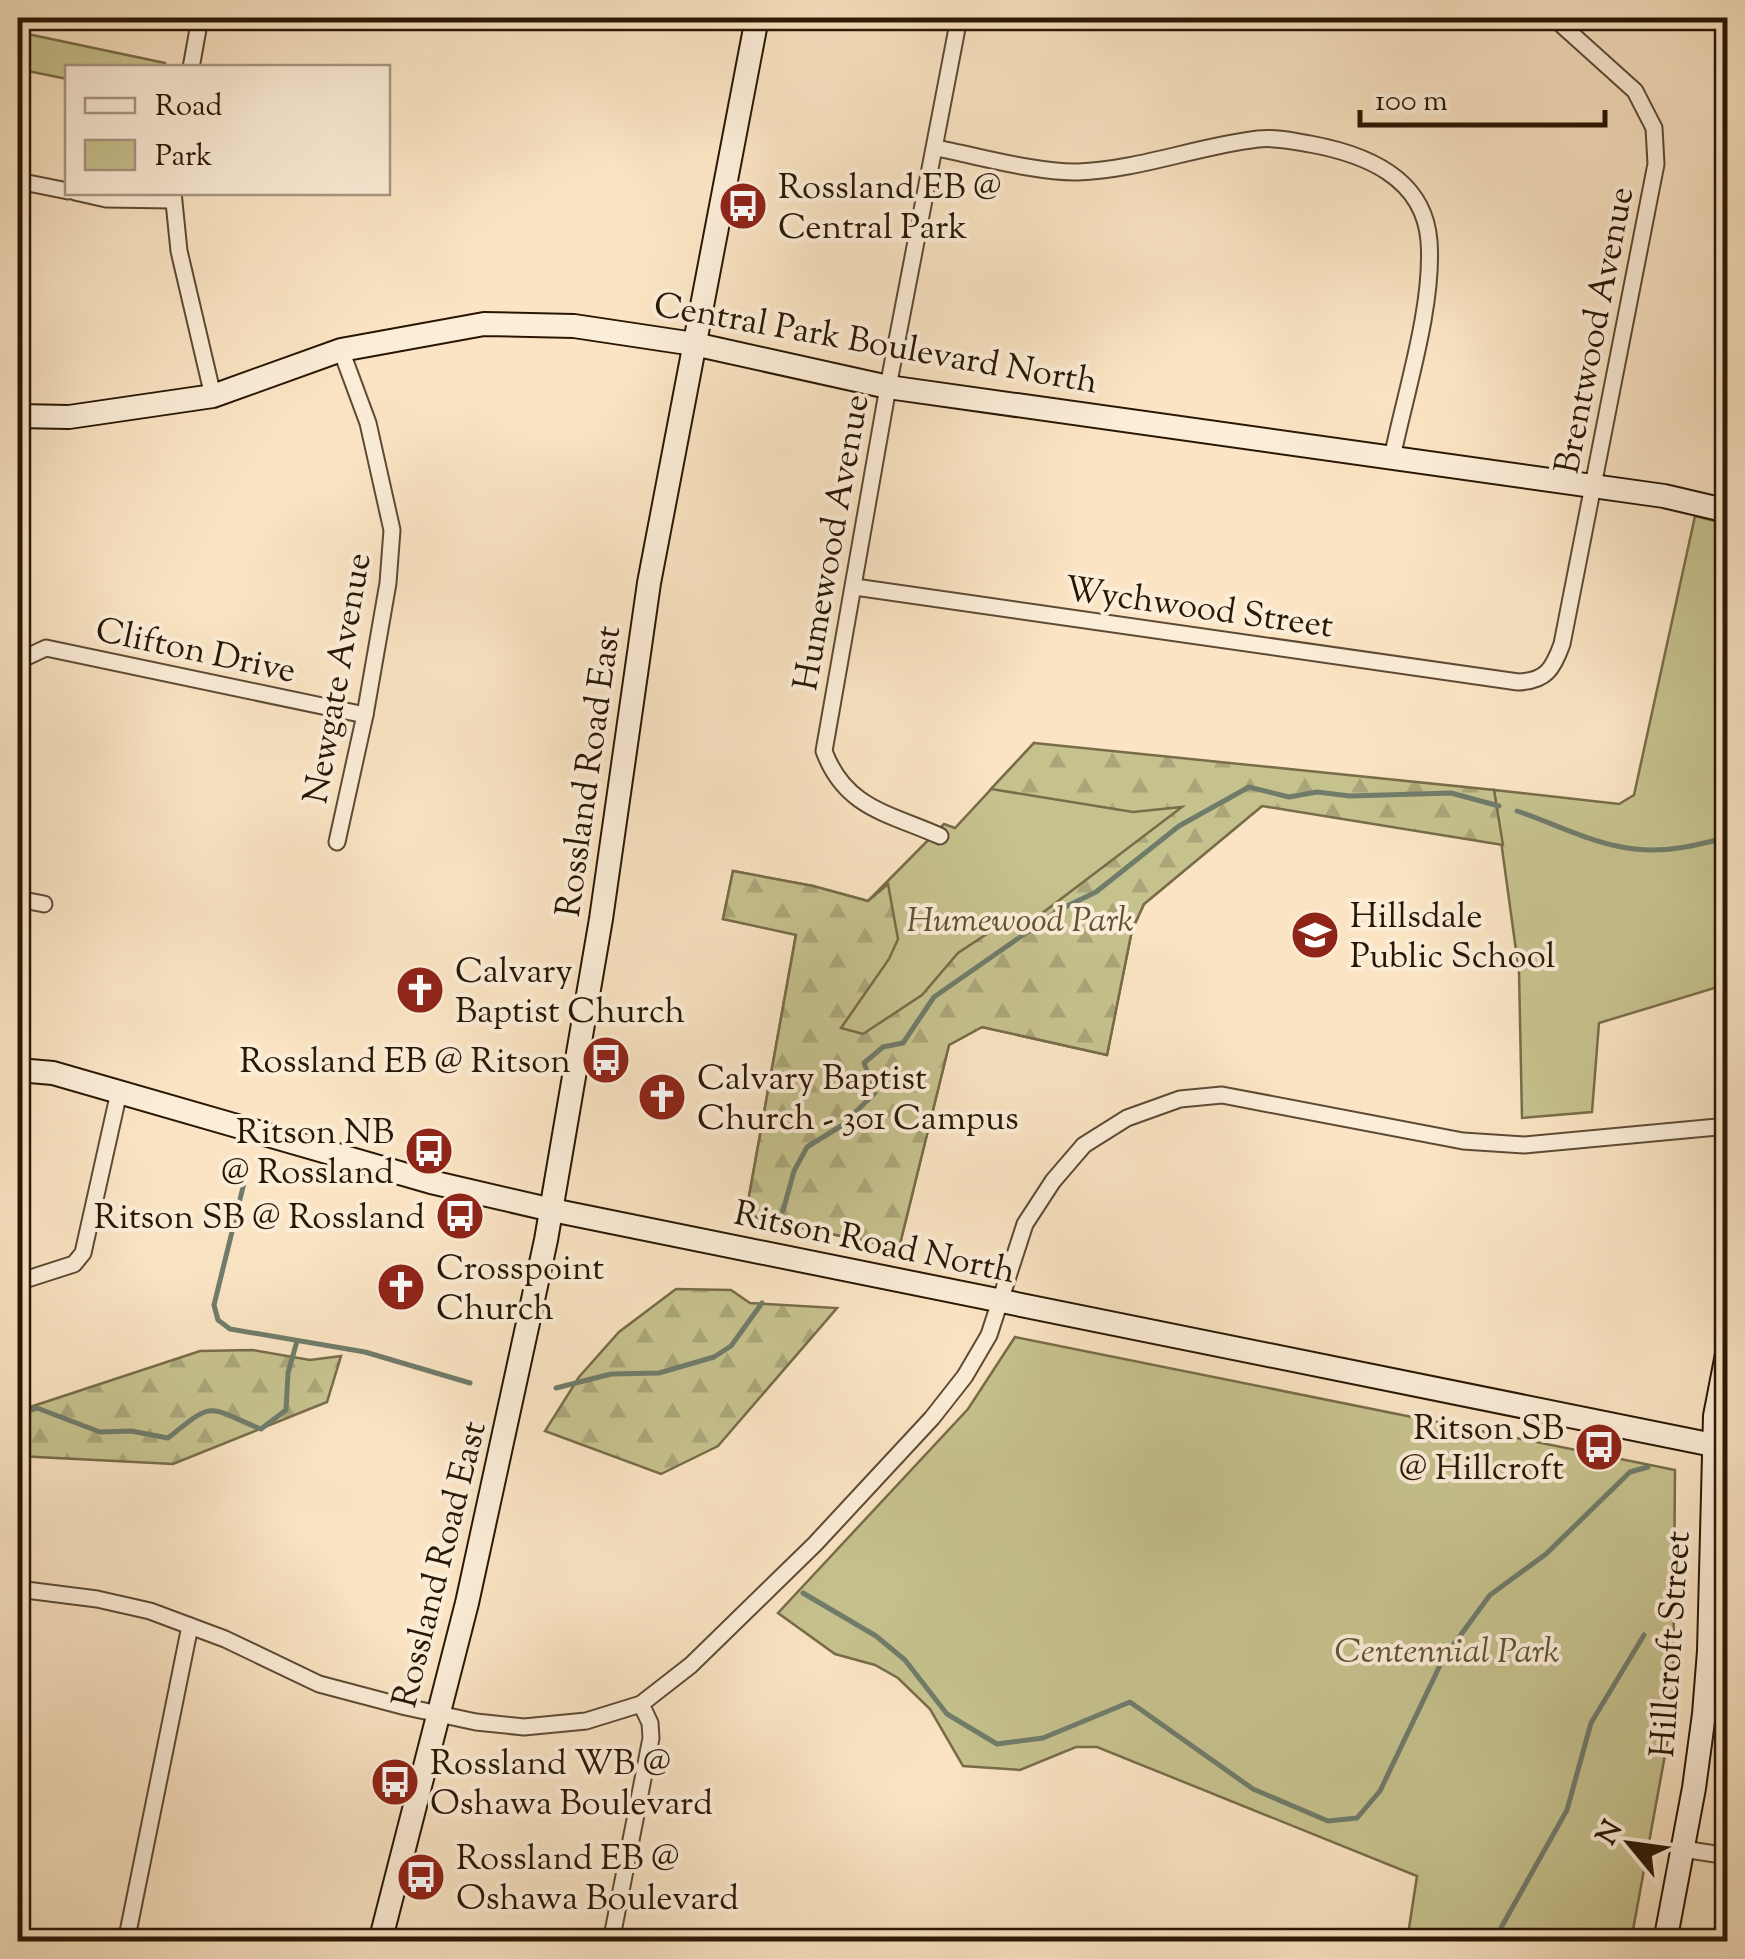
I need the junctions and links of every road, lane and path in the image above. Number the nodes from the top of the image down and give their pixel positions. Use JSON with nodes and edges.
{"nodes":[{"id":1,"x":200,"y":18,"type":"edge"},
{"id":2,"x":757,"y":18,"type":"edge"},
{"id":3,"x":959,"y":18,"type":"edge"},
{"id":4,"x":1554,"y":18,"type":"edge"},
{"id":5,"x":192,"y":65,"type":"edge"},
{"id":6,"x":936,"y":148,"type":"junction"},
{"id":7,"x":18,"y":181,"type":"edge"},
{"id":8,"x":65,"y":190,"type":"edge"},
{"id":9,"x":90,"y":195,"type":"edge"},
{"id":10,"x":172,"y":196,"type":"edge"},
{"id":11,"x":694,"y":344,"type":"junction"},
{"id":12,"x":341,"y":350,"type":"junction"},
{"id":13,"x":888,"y":387,"type":"junction"},
{"id":14,"x":213,"y":396,"type":"junction"},
{"id":15,"x":18,"y":416,"type":"edge"},
{"id":16,"x":1392,"y":458,"type":"junction"},
{"id":17,"x":1592,"y":487,"type":"junction"},
{"id":18,"x":1728,"y":511,"type":"edge"},
{"id":19,"x":855,"y":587,"type":"junction"},
{"id":20,"x":18,"y":661,"type":"edge"},
{"id":21,"x":1535,"y":682,"type":"joint"},
{"id":22,"x":365,"y":715,"type":"junction"},
{"id":23,"x":940,"y":836,"type":"dead end"},
{"id":24,"x":337,"y":842,"type":"dead end"},
{"id":25,"x":18,"y":899,"type":"edge"},
{"id":26,"x":44,"y":904,"type":"dead end"},
{"id":27,"x":18,"y":1070,"type":"edge"},
{"id":28,"x":120,"y":1092,"type":"junction"},
{"id":29,"x":1728,"y":1126,"type":"edge"},
{"id":30,"x":552,"y":1210,"type":"junction"},
{"id":31,"x":18,"y":1282,"type":"edge"},
{"id":32,"x":999,"y":1303,"type":"junction"},
{"id":33,"x":1728,"y":1348,"type":"edge"},
{"id":34,"x":1721,"y":1446,"type":"edge"},
{"id":35,"x":1728,"y":1556,"type":"edge"},
{"id":36,"x":18,"y":1589,"type":"edge"},
{"id":37,"x":1709,"y":1614,"type":"junction"},
{"id":38,"x":190,"y":1626,"type":"junction"},
{"id":39,"x":1718,"y":1652,"type":"edge"},
{"id":40,"x":641,"y":1704,"type":"junction"},
{"id":41,"x":438,"y":1714,"type":"junction"},
{"id":42,"x":1683,"y":1849,"type":"junction"},
{"id":43,"x":1728,"y":1856,"type":"edge"},
{"id":44,"x":126,"y":1942,"type":"edge"},
{"id":45,"x":380,"y":1942,"type":"edge"},
{"id":46,"x":611,"y":1942,"type":"edge"},
{"id":47,"x":1666,"y":1942,"type":"edge"}],
"edges":[{"from":1,"to":5,"type":"street"},
{"from":2,"to":11,"type":"main road","name":"Rossland Road East"},
{"from":3,"to":6,"type":"street","name":"Humewood Avenue"},
{"from":4,"to":17,"type":"street","name":"Brentwood Avenue"},
{"from":6,"to":13,"type":"street","name":"Humewood Avenue"},
{"from":6,"to":16,"type":"street"},
{"from":7,"to":8,"type":"street"},
{"from":9,"to":10,"type":"street"},
{"from":10,"to":14,"type":"street"},
{"from":11,"to":12,"type":"main road","name":"Central Park Boulevard North"},
{"from":11,"to":13,"type":"main road","name":"Central Park Boulevard North"},
{"from":11,"to":30,"type":"main road","name":"Rossland Road East"},
{"from":12,"to":14,"type":"main road","name":"Central Park Boulevard North"},
{"from":12,"to":22,"type":"street","name":"Newgate Avenue"},
{"from":13,"to":16,"type":"main road","name":"Central Park Boulevard North"},
{"from":13,"to":19,"type":"street","name":"Humewood Avenue"},
{"from":14,"to":15,"type":"main road","name":"Central Park Boulevard North"},
{"from":16,"to":17,"type":"main road","name":"Central Park Boulevard North"},
{"from":17,"to":18,"type":"main road","name":"Central Park Boulevard North"},
{"from":17,"to":21,"type":"street","name":"Brentwood Avenue"},
{"from":19,"to":21,"type":"street","name":"Wychwood Street"},
{"from":19,"to":23,"type":"street","name":"Humewood Avenue"},
{"from":20,"to":22,"type":"street","name":"Clifton Drive"},
{"from":22,"to":24,"type":"street","name":"Newgate Avenue"},
{"from":25,"to":26,"type":"street"},
{"from":27,"to":28,"type":"main road","name":"Ritson Road North"},
{"from":28,"to":30,"type":"main road","name":"Ritson Road North"},
{"from":28,"to":31,"type":"street"},
{"from":29,"to":32,"type":"street"},
{"from":30,"to":32,"type":"main road","name":"Ritson Road North"},
{"from":30,"to":41,"type":"main road","name":"Rossland Road East"},
{"from":32,"to":34,"type":"main road","name":"Ritson Road North"},
{"from":32,"to":40,"type":"street"},
{"from":33,"to":34,"type":"main road","name":"Hillcroft Street"},
{"from":34,"to":37,"type":"main road","name":"Hillcroft Street"},
{"from":35,"to":37,"type":"main road"},
{"from":36,"to":38,"type":"street"},
{"from":37,"to":39,"type":"main road","name":"Hillcroft Street"},
{"from":38,"to":41,"type":"street"},
{"from":38,"to":44,"type":"street"},
{"from":39,"to":42,"type":"main road","name":"Hillcroft Street"},
{"from":40,"to":41,"type":"street"},
{"from":40,"to":46,"type":"street"},
{"from":41,"to":45,"type":"main road","name":"Rossland Road East"},
{"from":42,"to":43,"type":"street"},
{"from":42,"to":47,"type":"main road","name":"Hillcroft Street"}]}
